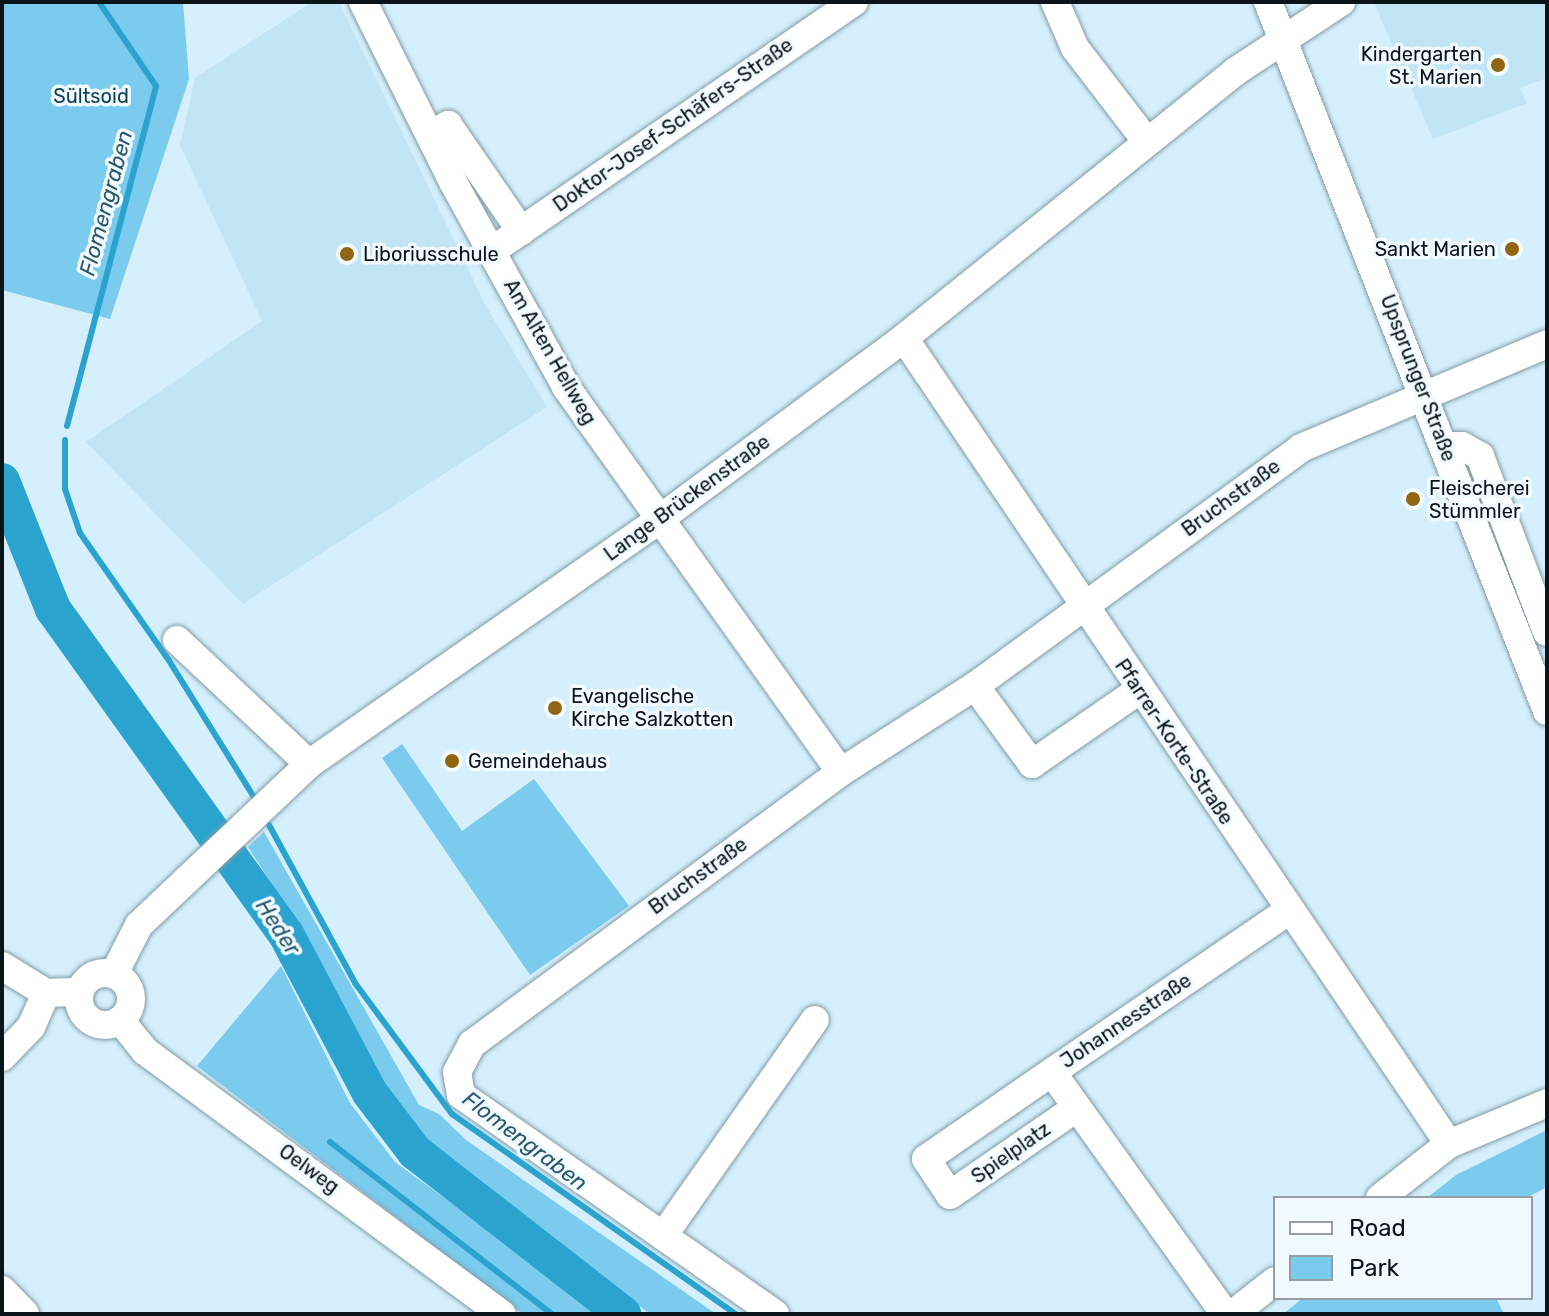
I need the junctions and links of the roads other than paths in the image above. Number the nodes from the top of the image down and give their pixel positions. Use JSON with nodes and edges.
{"nodes":[{"id":1,"x":363,"y":2,"type":"edge"},
{"id":2,"x":854,"y":2,"type":"edge"},
{"id":3,"x":1055,"y":2,"type":"edge"},
{"id":4,"x":1268,"y":2,"type":"edge"},
{"id":5,"x":1341,"y":2,"type":"edge"},
{"id":6,"x":1283,"y":39,"type":"junction"},
{"id":7,"x":430,"y":135,"type":"junction"},
{"id":8,"x":1147,"y":142,"type":"junction"},
{"id":9,"x":521,"y":231,"type":"junction"},
{"id":10,"x":493,"y":250,"type":"junction"},
{"id":11,"x":904,"y":338,"type":"junction"},
{"id":12,"x":1547,"y":344,"type":"edge"},
{"id":13,"x":1425,"y":393,"type":"junction"},
{"id":14,"x":1444,"y":446,"type":"junction"},
{"id":15,"x":657,"y":521,"type":"junction"},
{"id":16,"x":1082,"y":606,"type":"junction"},
{"id":17,"x":1547,"y":632,"type":"edge"},
{"id":18,"x":177,"y":640,"type":"dead end"},
{"id":19,"x":1539,"y":660,"type":"edge"},
{"id":20,"x":975,"y":686,"type":"junction"},
{"id":21,"x":1138,"y":691,"type":"junction"},
{"id":22,"x":1547,"y":711,"type":"edge"},
{"id":23,"x":309,"y":764,"type":"junction"},
{"id":24,"x":841,"y":772,"type":"junction"},
{"id":25,"x":1288,"y":911,"type":"junction"},
{"id":26,"x":2,"y":966,"type":"edge"},
{"id":27,"x":114,"y":974,"type":"junction"},
{"id":28,"x":79,"y":992,"type":"junction"},
{"id":29,"x":46,"y":993,"type":"junction"},
{"id":30,"x":120,"y":1020,"type":"junction"},
{"id":31,"x":815,"y":1020,"type":"dead end"},
{"id":32,"x":2,"y":1057,"type":"edge"},
{"id":33,"x":1052,"y":1072,"type":"junction"},
{"id":34,"x":1547,"y":1103,"type":"edge"},
{"id":35,"x":1076,"y":1108,"type":"junction"},
{"id":36,"x":1449,"y":1144,"type":"junction"},
{"id":37,"x":1383,"y":1196,"type":"edge"},
{"id":38,"x":663,"y":1236,"type":"junction"},
{"id":39,"x":1273,"y":1283,"type":"edge"},
{"id":40,"x":2,"y":1290,"type":"edge"},
{"id":41,"x":25,"y":1314,"type":"edge"},
{"id":42,"x":502,"y":1314,"type":"edge"},
{"id":43,"x":775,"y":1314,"type":"edge"},
{"id":44,"x":1225,"y":1314,"type":"edge"},
{"id":45,"x":1233,"y":1314,"type":"edge"}],
"edges":[{"from":1,"to":7,"type":"street","name":"Am Alten Hellweg"},
{"from":2,"to":9,"type":"street","name":"Doktor-Josef-Schäfers-Straße"},
{"from":3,"to":8,"type":"street"},
{"from":4,"to":6,"type":"street","name":"Upsprunger Straße"},
{"from":5,"to":6,"type":"street","name":"Lange Brückenstraße"},
{"from":6,"to":8,"type":"street","name":"Lange Brückenstraße"},
{"from":6,"to":13,"type":"street","name":"Upsprunger Straße"},
{"from":7,"to":9,"type":"street"},
{"from":7,"to":10,"type":"street","name":"Am Alten Hellweg"},
{"from":8,"to":11,"type":"street","name":"Lange Brückenstraße"},
{"from":9,"to":10,"type":"street","name":"Doktor-Josef-Schäfers-Straße"},
{"from":10,"to":15,"type":"street","name":"Am Alten Hellweg"},
{"from":11,"to":15,"type":"street","name":"Lange Brückenstraße"},
{"from":11,"to":16,"type":"street","name":"Pfarrer-Korte-Straße"},
{"from":12,"to":13,"type":"street","name":"Bruchstraße"},
{"from":13,"to":14,"type":"street","name":"Upsprunger Straße"},
{"from":13,"to":16,"type":"street","name":"Bruchstraße"},
{"from":14,"to":17,"type":"street"},
{"from":14,"to":19,"type":"street","name":"Upsprunger Straße"},
{"from":15,"to":23,"type":"street","name":"Lange Brückenstraße"},
{"from":15,"to":24,"type":"street","name":"Am Alten Hellweg"},
{"from":16,"to":20,"type":"street","name":"Bruchstraße"},
{"from":16,"to":21,"type":"street","name":"Pfarrer-Korte-Straße"},
{"from":18,"to":23,"type":"street"},
{"from":19,"to":22,"type":"street","name":"Upsprunger Straße"},
{"from":20,"to":21,"type":"street"},
{"from":20,"to":24,"type":"street","name":"Bruchstraße"},
{"from":21,"to":25,"type":"street","name":"Pfarrer-Korte-Straße"},
{"from":23,"to":27,"type":"street","name":"Lange Brückenstraße"},
{"from":24,"to":38,"type":"street","name":"Bruchstraße"},
{"from":25,"to":33,"type":"street","name":"Johannesstraße"},
{"from":25,"to":36,"type":"street","name":"Pfarrer-Korte-Straße"},
{"from":26,"to":29,"type":"street"},
{"from":27,"to":28,"type":"street"},
{"from":27,"to":30,"type":"street"},
{"from":28,"to":29,"type":"street"},
{"from":28,"to":30,"type":"street"},
{"from":29,"to":32,"type":"street"},
{"from":30,"to":42,"type":"street","name":"Oelweg"},
{"from":31,"to":38,"type":"street"},
{"from":33,"to":35,"type":"street","name":"Johannesstraße"},
{"from":33,"to":35,"type":"street","name":"Spielplatz"},
{"from":34,"to":36,"type":"street"},
{"from":35,"to":44,"type":"street","name":"Johannesstraße"},
{"from":36,"to":37,"type":"street"},
{"from":38,"to":43,"type":"street"},
{"from":39,"to":45,"type":"street"},
{"from":40,"to":41,"type":"street"}]}
